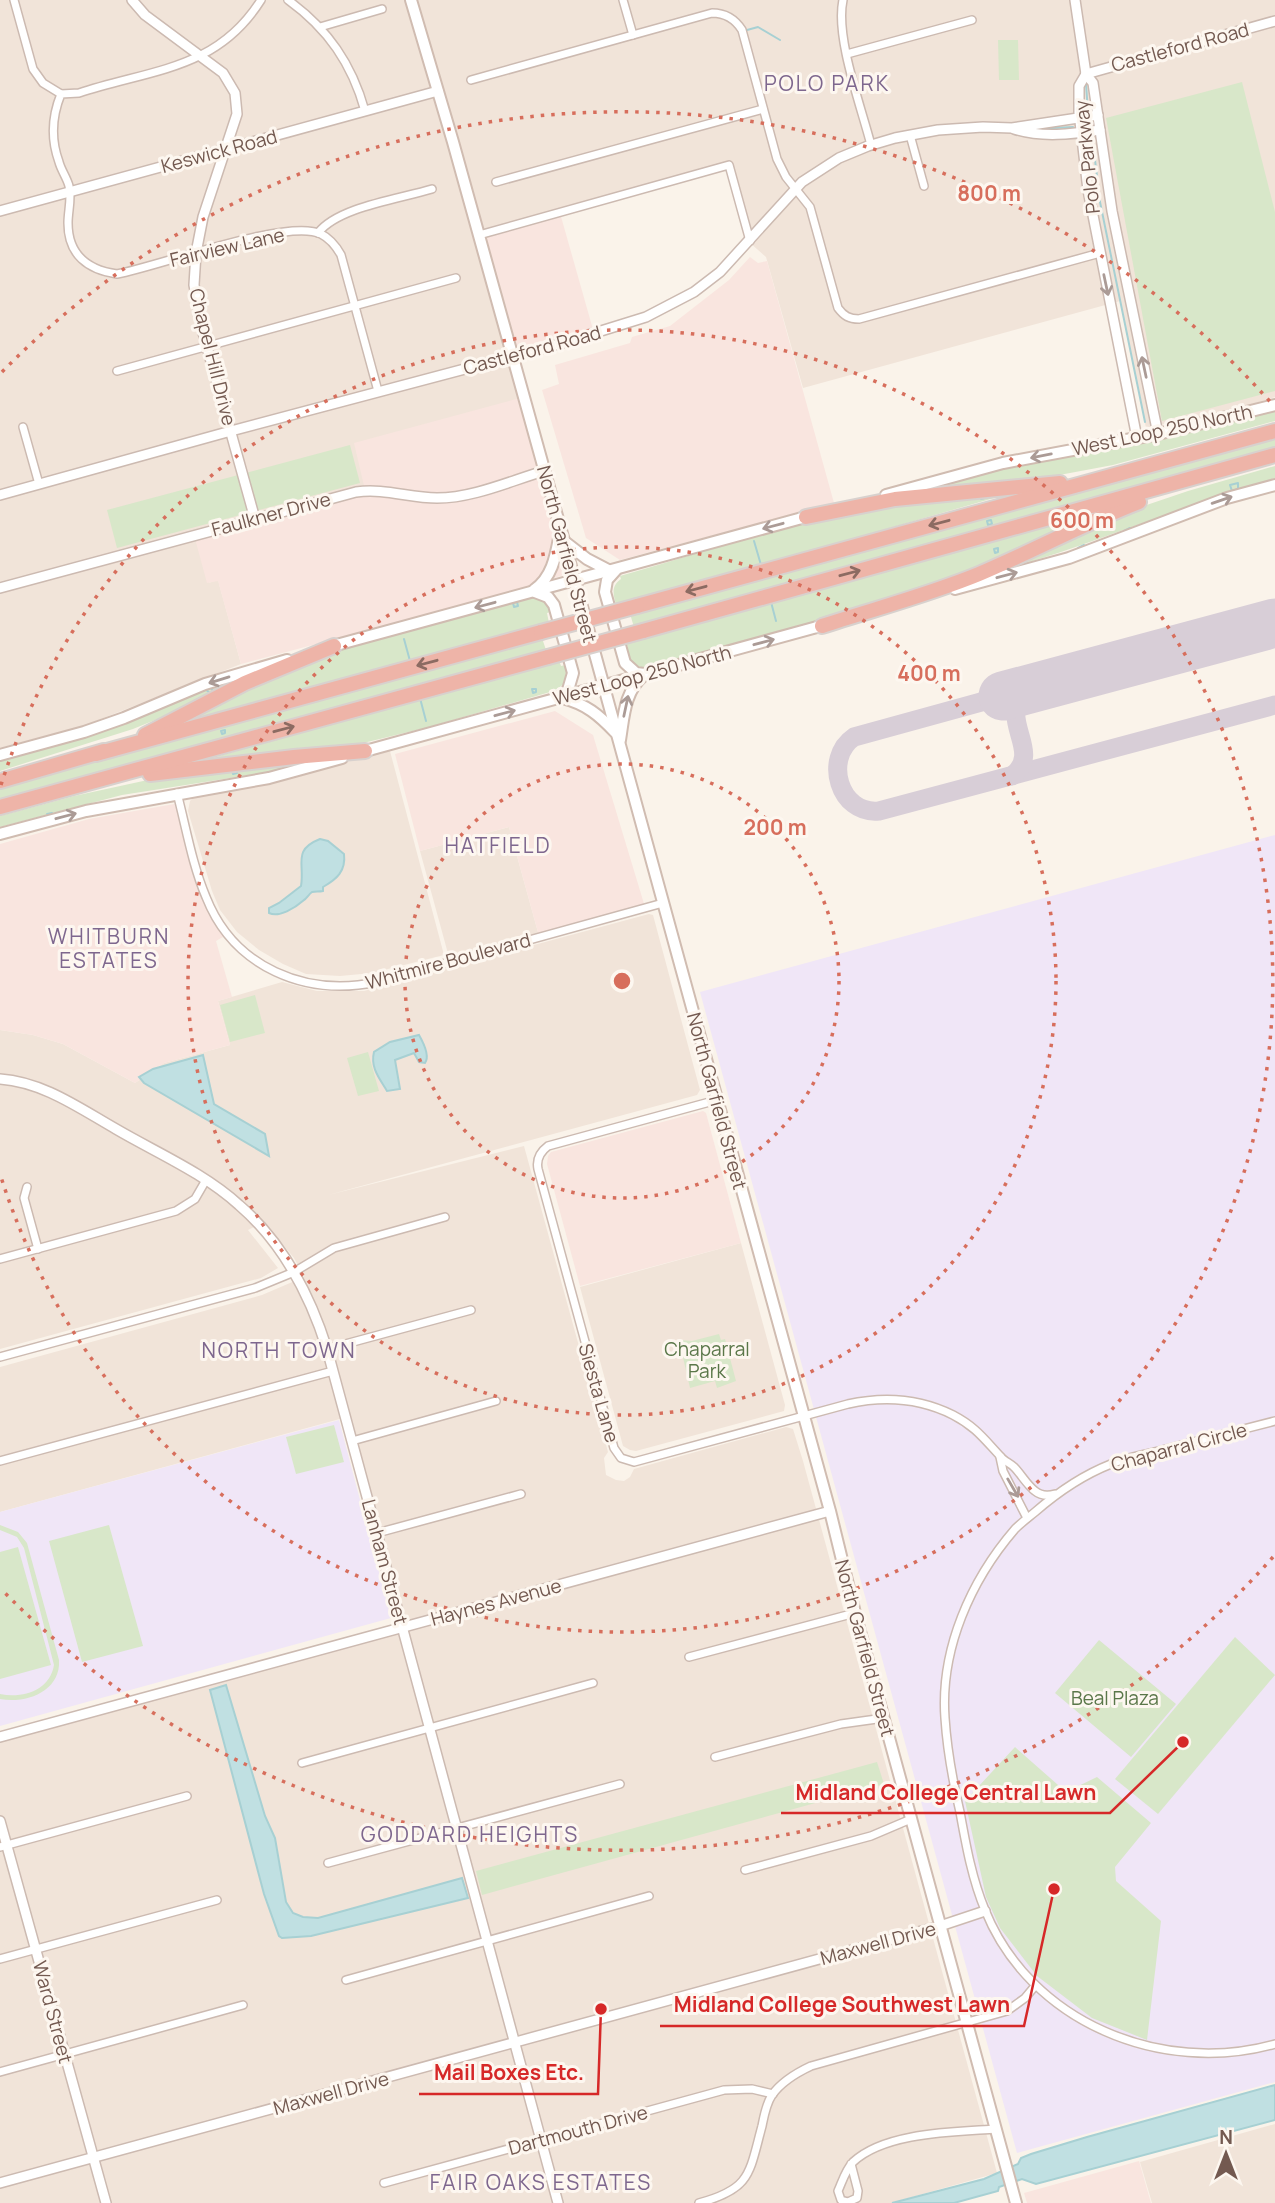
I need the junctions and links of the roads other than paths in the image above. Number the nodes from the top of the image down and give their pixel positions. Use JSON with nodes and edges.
{"nodes":[{"id":1,"x":14,"y":0,"type":"edge"},
{"id":2,"x":132,"y":0,"type":"edge"},
{"id":3,"x":261,"y":0,"type":"edge"},
{"id":4,"x":288,"y":0,"type":"edge"},
{"id":5,"x":411,"y":0,"type":"edge"},
{"id":6,"x":623,"y":0,"type":"edge"},
{"id":7,"x":843,"y":0,"type":"edge"},
{"id":8,"x":1075,"y":0,"type":"edge"},
{"id":9,"x":382,"y":9,"type":"dead end"},
{"id":10,"x":972,"y":20,"type":"dead end"},
{"id":11,"x":1275,"y":21,"type":"edge"},
{"id":12,"x":320,"y":27,"type":"junction"},
{"id":13,"x":632,"y":34,"type":"junction"},
{"id":14,"x":847,"y":54,"type":"junction"},
{"id":15,"x":201,"y":57,"type":"junction"},
{"id":16,"x":1086,"y":74,"type":"junction"},
{"id":17,"x":471,"y":80,"type":"dead end"},
{"id":18,"x":439,"y":91,"type":"junction"},
{"id":19,"x":61,"y":94,"type":"junction"},
{"id":20,"x":763,"y":109,"type":"junction"},
{"id":21,"x":365,"y":111,"type":"junction"},
{"id":22,"x":1098,"y":116,"type":"junction"},
{"id":23,"x":1079,"y":118,"type":"junction"},
{"id":24,"x":1013,"y":128,"type":"junction"},
{"id":25,"x":1100,"y":130,"type":"junction"},
{"id":26,"x":1081,"y":133,"type":"junction"},
{"id":27,"x":909,"y":135,"type":"junction"},
{"id":28,"x":871,"y":145,"type":"junction"},
{"id":29,"x":225,"y":149,"type":"junction"},
{"id":30,"x":496,"y":181,"type":"dead end"},
{"id":31,"x":924,"y":187,"type":"dead end"},
{"id":32,"x":796,"y":188,"type":"junction"},
{"id":33,"x":432,"y":189,"type":"dead end"},
{"id":34,"x":70,"y":192,"type":"junction"},
{"id":35,"x":0,"y":211,"type":"edge"},
{"id":36,"x":318,"y":233,"type":"junction"},
{"id":37,"x":479,"y":236,"type":"junction"},
{"id":38,"x":750,"y":241,"type":"junction"},
{"id":39,"x":196,"y":253,"type":"junction"},
{"id":40,"x":1100,"y":253,"type":"junction"},
{"id":41,"x":456,"y":278,"type":"dead end"},
{"id":42,"x":355,"y":306,"type":"junction"},
{"id":43,"x":207,"y":346,"type":"junction"},
{"id":44,"x":512,"y":355,"type":"junction"},
{"id":45,"x":117,"y":371,"type":"dead end"},
{"id":46,"x":378,"y":391,"type":"junction"},
{"id":47,"x":1275,"y":405,"type":"edge"},
{"id":48,"x":23,"y":427,"type":"dead end"},
{"id":49,"x":230,"y":431,"type":"junction"},
{"id":50,"x":1275,"y":431,"type":"edge"},
{"id":51,"x":1158,"y":434,"type":"junction"},
{"id":52,"x":1137,"y":438,"type":"junction"},
{"id":53,"x":1275,"y":455,"type":"edge"},
{"id":54,"x":544,"y":471,"type":"junction"},
{"id":55,"x":1123,"y":472,"type":"junction"},
{"id":56,"x":1186,"y":480,"type":"junction"},
{"id":57,"x":39,"y":484,"type":"junction"},
{"id":58,"x":1275,"y":485,"type":"edge"},
{"id":59,"x":0,"y":495,"type":"edge"},
{"id":60,"x":806,"y":517,"type":"junction"},
{"id":61,"x":255,"y":519,"type":"junction"},
{"id":62,"x":562,"y":535,"type":"junction"},
{"id":63,"x":614,"y":569,"type":"junction"},
{"id":64,"x":575,"y":580,"type":"junction"},
{"id":65,"x":0,"y":588,"type":"edge"},
{"id":66,"x":530,"y":593,"type":"junction"},
{"id":67,"x":822,"y":626,"type":"junction"},
{"id":68,"x":334,"y":646,"type":"junction"},
{"id":69,"x":646,"y":674,"type":"junction"},
{"id":70,"x":604,"y":685,"type":"junction"},
{"id":71,"x":560,"y":697,"type":"junction"},
{"id":72,"x":615,"y":732,"type":"junction"},
{"id":73,"x":619,"y":746,"type":"junction"},
{"id":74,"x":365,"y":751,"type":"junction"},
{"id":75,"x":96,"y":754,"type":"junction"},
{"id":76,"x":0,"y":755,"type":"edge"},
{"id":77,"x":0,"y":781,"type":"edge"},
{"id":78,"x":53,"y":793,"type":"junction"},
{"id":79,"x":177,"y":793,"type":"junction"},
{"id":80,"x":0,"y":807,"type":"edge"},
{"id":81,"x":0,"y":834,"type":"edge"},
{"id":82,"x":663,"y":903,"type":"junction"},
{"id":83,"x":0,"y":1079,"type":"edge"},
{"id":84,"x":717,"y":1100,"type":"junction"},
{"id":85,"x":206,"y":1180,"type":"junction"},
{"id":86,"x":27,"y":1187,"type":"dead end"},
{"id":87,"x":445,"y":1217,"type":"dead end"},
{"id":88,"x":38,"y":1249,"type":"junction"},
{"id":89,"x":0,"y":1259,"type":"edge"},
{"id":90,"x":294,"y":1272,"type":"junction"},
{"id":91,"x":471,"y":1310,"type":"dead end"},
{"id":92,"x":327,"y":1349,"type":"junction"},
{"id":93,"x":0,"y":1357,"type":"edge"},
{"id":94,"x":333,"y":1371,"type":"junction"},
{"id":95,"x":496,"y":1401,"type":"dead end"},
{"id":96,"x":804,"y":1416,"type":"junction"},
{"id":97,"x":1275,"y":1421,"type":"edge"},
{"id":98,"x":352,"y":1441,"type":"junction"},
{"id":99,"x":1000,"y":1457,"type":"junction"},
{"id":100,"x":0,"y":1461,"type":"edge"},
{"id":101,"x":1057,"y":1493,"type":"junction"},
{"id":102,"x":522,"y":1494,"type":"dead end"},
{"id":103,"x":830,"y":1511,"type":"junction"},
{"id":104,"x":1027,"y":1518,"type":"junction"},
{"id":105,"x":377,"y":1533,"type":"junction"},
{"id":106,"x":855,"y":1614,"type":"junction"},
{"id":107,"x":402,"y":1628,"type":"junction"},
{"id":108,"x":689,"y":1657,"type":"dead end"},
{"id":109,"x":593,"y":1683,"type":"dead end"},
{"id":110,"x":884,"y":1718,"type":"junction"},
{"id":111,"x":430,"y":1729,"type":"junction"},
{"id":112,"x":0,"y":1737,"type":"edge"},
{"id":113,"x":716,"y":1757,"type":"dead end"},
{"id":114,"x":302,"y":1763,"type":"dead end"},
{"id":115,"x":620,"y":1784,"type":"dead end"},
{"id":116,"x":187,"y":1796,"type":"dead end"},
{"id":117,"x":911,"y":1819,"type":"junction"},
{"id":118,"x":0,"y":1821,"type":"edge"},
{"id":119,"x":457,"y":1828,"type":"junction"},
{"id":120,"x":3,"y":1846,"type":"edge"},
{"id":121,"x":328,"y":1863,"type":"dead end"},
{"id":122,"x":745,"y":1870,"type":"dead end"},
{"id":123,"x":649,"y":1896,"type":"dead end"},
{"id":124,"x":217,"y":1900,"type":"dead end"},
{"id":125,"x":985,"y":1912,"type":"junction"},
{"id":126,"x":940,"y":1926,"type":"junction"},
{"id":127,"x":487,"y":1940,"type":"junction"},
{"id":128,"x":36,"y":1949,"type":"junction"},
{"id":129,"x":0,"y":1959,"type":"edge"},
{"id":130,"x":346,"y":1980,"type":"dead end"},
{"id":131,"x":1035,"y":1986,"type":"junction"},
{"id":132,"x":243,"y":2005,"type":"dead end"},
{"id":133,"x":967,"y":2023,"type":"junction"},
{"id":134,"x":515,"y":2042,"type":"junction"},
{"id":135,"x":1275,"y":2044,"type":"edge"},
{"id":136,"x":64,"y":2054,"type":"junction"},
{"id":137,"x":0,"y":2072,"type":"edge"},
{"id":138,"x":773,"y":2094,"type":"junction"},
{"id":139,"x":996,"y":2129,"type":"junction"},
{"id":140,"x":542,"y":2140,"type":"junction"},
{"id":141,"x":93,"y":2158,"type":"junction"},
{"id":142,"x":851,"y":2164,"type":"junction"},
{"id":143,"x":0,"y":2183,"type":"edge"},
{"id":144,"x":384,"y":2183,"type":"dead end"},
{"id":145,"x":106,"y":2203,"type":"edge"},
{"id":146,"x":558,"y":2203,"type":"edge"},
{"id":147,"x":699,"y":2203,"type":"edge"},
{"id":148,"x":1016,"y":2203,"type":"edge"}],
"edges":[{"from":1,"to":19,"type":"street"},
{"from":2,"to":15,"type":"street","name":"Chapel Hill Drive"},
{"from":3,"to":15,"type":"street"},
{"from":4,"to":12,"type":"street"},
{"from":5,"to":18,"type":"main road","name":"North Garfield Street"},
{"from":6,"to":13,"type":"street"},
{"from":7,"to":14,"type":"street"},
{"from":8,"to":16,"type":"street"},
{"from":9,"to":12,"type":"street"},
{"from":10,"to":14,"type":"street"},
{"from":11,"to":16,"type":"street","name":"Castleford Road"},
{"from":12,"to":21,"type":"street"},
{"from":13,"to":17,"type":"street"},
{"from":13,"to":20,"type":"street"},
{"from":14,"to":28,"type":"street"},
{"from":15,"to":19,"type":"street"},
{"from":15,"to":29,"type":"street","name":"Chapel Hill Drive"},
{"from":16,"to":22,"type":"street","name":"Polo Parkway"},
{"from":16,"to":23,"type":"street","name":"Polo Parkway"},
{"from":18,"to":21,"type":"street","name":"Keswick Road"},
{"from":18,"to":37,"type":"main road","name":"North Garfield Street"},
{"from":19,"to":34,"type":"street"},
{"from":20,"to":30,"type":"street"},
{"from":20,"to":32,"type":"street"},
{"from":21,"to":29,"type":"street","name":"Keswick Road"},
{"from":22,"to":23,"type":"street","name":"Castleford Road"},
{"from":22,"to":25,"type":"street","name":"Polo Parkway"},
{"from":23,"to":24,"type":"street","name":"Castleford Road"},
{"from":23,"to":26,"type":"street","name":"Polo Parkway"},
{"from":24,"to":26,"type":"street","name":"Castleford Road"},
{"from":24,"to":27,"type":"street","name":"Castleford Road"},
{"from":25,"to":26,"type":"street","name":"Castleford Road"},
{"from":51,"to":25,"type":"street","name":"Polo Parkway","one_way":true},
{"from":26,"to":40,"type":"street","name":"Polo Parkway"},
{"from":27,"to":28,"type":"street","name":"Castleford Road"},
{"from":27,"to":31,"type":"street"},
{"from":28,"to":32,"type":"street","name":"Castleford Road"},
{"from":29,"to":34,"type":"street","name":"Keswick Road"},
{"from":29,"to":39,"type":"street","name":"Chapel Hill Drive"},
{"from":32,"to":38,"type":"street","name":"Castleford Road"},
{"from":32,"to":40,"type":"street"},
{"from":33,"to":36,"type":"street"},
{"from":34,"to":35,"type":"street","name":"Keswick Road"},
{"from":34,"to":39,"type":"street","name":"Fairview Lane"},
{"from":36,"to":39,"type":"street","name":"Fairview Lane"},
{"from":36,"to":42,"type":"street"},
{"from":37,"to":38,"type":"street"},
{"from":37,"to":44,"type":"main road","name":"North Garfield Street"},
{"from":38,"to":44,"type":"street","name":"Castleford Road"},
{"from":39,"to":43,"type":"street","name":"Chapel Hill Drive"},
{"from":40,"to":52,"type":"street","name":"Polo Parkway","one_way":true},
{"from":41,"to":42,"type":"street"},
{"from":42,"to":43,"type":"street"},
{"from":42,"to":46,"type":"street"},
{"from":43,"to":45,"type":"street"},
{"from":43,"to":49,"type":"street","name":"Chapel Hill Drive"},
{"from":44,"to":46,"type":"street","name":"Castleford Road"},
{"from":44,"to":54,"type":"main road","name":"North Garfield Street"},
{"from":46,"to":49,"type":"street","name":"Castleford Road"},
{"from":47,"to":51,"type":"main road","name":"West Loop 250 North"},
{"from":48,"to":57,"type":"street"},
{"from":49,"to":57,"type":"street","name":"Castleford Road"},
{"from":49,"to":61,"type":"street","name":"Chapel Hill Drive"},
{"from":50,"to":55,"type":"highway"},
{"from":51,"to":52,"type":"main road","name":"West Loop 250 North"},
{"from":52,"to":60,"type":"main road","name":"West Loop 250 North","one_way":true},
{"from":53,"to":56,"type":"highway"},
{"from":54,"to":61,"type":"street","name":"Faulkner Drive"},
{"from":54,"to":62,"type":"main road","name":"North Garfield Street"},
{"from":55,"to":60,"type":"highway"},
{"from":55,"to":75,"type":"highway","one_way":true,"bridge":true},
{"from":56,"to":67,"type":"highway"},
{"from":78,"to":56,"type":"highway","one_way":true,"bridge":true},
{"from":57,"to":59,"type":"street","name":"Castleford Road"},
{"from":67,"to":58,"type":"main road","name":"West Loop 250 North","one_way":true},
{"from":60,"to":63,"type":"main road","name":"West Loop 250 North","one_way":true},
{"from":61,"to":65,"type":"street","name":"Faulkner Drive"},
{"from":62,"to":63,"type":"main road"},
{"from":62,"to":64,"type":"main road","name":"North Garfield Street"},
{"from":62,"to":66,"type":"main road"},
{"from":63,"to":64,"type":"main road","name":"West Loop 250 North"},
{"from":63,"to":69,"type":"main road"},
{"from":64,"to":66,"type":"main road","name":"West Loop 250 North"},
{"from":64,"to":70,"type":"main road","name":"North Garfield Street"},
{"from":66,"to":68,"type":"main road","name":"West Loop 250 North","one_way":true},
{"from":66,"to":71,"type":"main road"},
{"from":69,"to":67,"type":"main road","name":"West Loop 250 North","one_way":true},
{"from":68,"to":75,"type":"highway"},
{"from":68,"to":76,"type":"main road","name":"West Loop 250 North","one_way":true},
{"from":69,"to":70,"type":"main road","name":"West Loop 250 North"},
{"from":73,"to":69,"type":"main road","one_way":true},
{"from":70,"to":71,"type":"main road","name":"West Loop 250 North"},
{"from":70,"to":72,"type":"main road","name":"North Garfield Street"},
{"from":71,"to":72,"type":"main road"},
{"from":74,"to":71,"type":"main road","name":"West Loop 250 North","one_way":true},
{"from":72,"to":73,"type":"main road","name":"North Garfield Street"},
{"from":73,"to":82,"type":"main road","name":"North Garfield Street"},
{"from":74,"to":78,"type":"highway"},
{"from":74,"to":79,"type":"main road","name":"West Loop 250 North"},
{"from":75,"to":77,"type":"highway"},
{"from":78,"to":80,"type":"highway"},
{"from":81,"to":79,"type":"main road","name":"West Loop 250 North","one_way":true},
{"from":79,"to":82,"type":"street","name":"Whitmire Boulevard"},
{"from":82,"to":84,"type":"main road","name":"North Garfield Street"},
{"from":83,"to":85,"type":"street","name":"Lanham Street"},
{"from":84,"to":96,"type":"main road","name":"North Garfield Street"},
{"from":84,"to":96,"type":"street","name":"Siesta Lane"},
{"from":85,"to":88,"type":"street"},
{"from":85,"to":90,"type":"street","name":"Lanham Street"},
{"from":86,"to":88,"type":"street"},
{"from":87,"to":90,"type":"street"},
{"from":88,"to":89,"type":"street"},
{"from":90,"to":92,"type":"street","name":"Lanham Street"},
{"from":90,"to":93,"type":"street"},
{"from":91,"to":92,"type":"street"},
{"from":92,"to":94,"type":"street","name":"Lanham Street"},
{"from":94,"to":98,"type":"street","name":"Lanham Street"},
{"from":94,"to":100,"type":"street"},
{"from":95,"to":98,"type":"street"},
{"from":96,"to":99,"type":"street","name":"Siesta Lane"},
{"from":96,"to":103,"type":"main road","name":"North Garfield Street"},
{"from":97,"to":101,"type":"street","name":"Chaparral Circle"},
{"from":98,"to":105,"type":"street","name":"Lanham Street"},
{"from":99,"to":101,"type":"street","name":"Siesta Lane"},
{"from":99,"to":104,"type":"street","name":"Siesta Lane","one_way":true},
{"from":101,"to":104,"type":"street","name":"Chaparral Circle"},
{"from":102,"to":105,"type":"street"},
{"from":103,"to":106,"type":"main road","name":"North Garfield Street"},
{"from":103,"to":107,"type":"street","name":"Haynes Avenue"},
{"from":104,"to":125,"type":"street","name":"Chaparral Circle"},
{"from":105,"to":107,"type":"street","name":"Lanham Street"},
{"from":106,"to":108,"type":"street"},
{"from":106,"to":110,"type":"main road","name":"North Garfield Street"},
{"from":107,"to":111,"type":"street","name":"Lanham Street"},
{"from":107,"to":112,"type":"street","name":"Haynes Avenue"},
{"from":109,"to":111,"type":"street"},
{"from":110,"to":113,"type":"street"},
{"from":110,"to":117,"type":"main road","name":"North Garfield Street"},
{"from":111,"to":114,"type":"street"},
{"from":111,"to":119,"type":"street","name":"Lanham Street"},
{"from":115,"to":119,"type":"street"},
{"from":116,"to":120,"type":"street"},
{"from":117,"to":122,"type":"street"},
{"from":117,"to":126,"type":"main road","name":"North Garfield Street"},
{"from":118,"to":120,"type":"street","name":"Ward Street"},
{"from":119,"to":121,"type":"street"},
{"from":119,"to":127,"type":"street","name":"Lanham Street"},
{"from":120,"to":128,"type":"street","name":"Ward Street"},
{"from":123,"to":127,"type":"street"},
{"from":124,"to":128,"type":"street"},
{"from":125,"to":126,"type":"street","name":"Maxwell Drive"},
{"from":125,"to":131,"type":"street","name":"Chaparral Circle"},
{"from":126,"to":133,"type":"main road","name":"North Garfield Street"},
{"from":126,"to":134,"type":"street","name":"Maxwell Drive"},
{"from":127,"to":130,"type":"street"},
{"from":127,"to":134,"type":"street","name":"Lanham Street"},
{"from":128,"to":129,"type":"street"},
{"from":128,"to":136,"type":"street","name":"Ward Street"},
{"from":131,"to":133,"type":"street"},
{"from":131,"to":135,"type":"street","name":"Chaparral Circle"},
{"from":132,"to":136,"type":"street"},
{"from":133,"to":138,"type":"street"},
{"from":133,"to":139,"type":"main road","name":"North Garfield Street"},
{"from":134,"to":140,"type":"street","name":"Lanham Street"},
{"from":134,"to":141,"type":"street","name":"Maxwell Drive"},
{"from":136,"to":137,"type":"street"},
{"from":136,"to":141,"type":"street","name":"Ward Street"},
{"from":138,"to":140,"type":"street","name":"Dartmouth Drive"},
{"from":138,"to":147,"type":"street"},
{"from":139,"to":142,"type":"street"},
{"from":139,"to":148,"type":"main road","name":"North Garfield Street"},
{"from":140,"to":144,"type":"street","name":"Dartmouth Drive"},
{"from":140,"to":146,"type":"street","name":"Lanham Street"},
{"from":141,"to":143,"type":"street","name":"Maxwell Drive"},
{"from":141,"to":145,"type":"street","name":"Ward Street"},
{"from":142,"to":142,"type":"street"}]}
